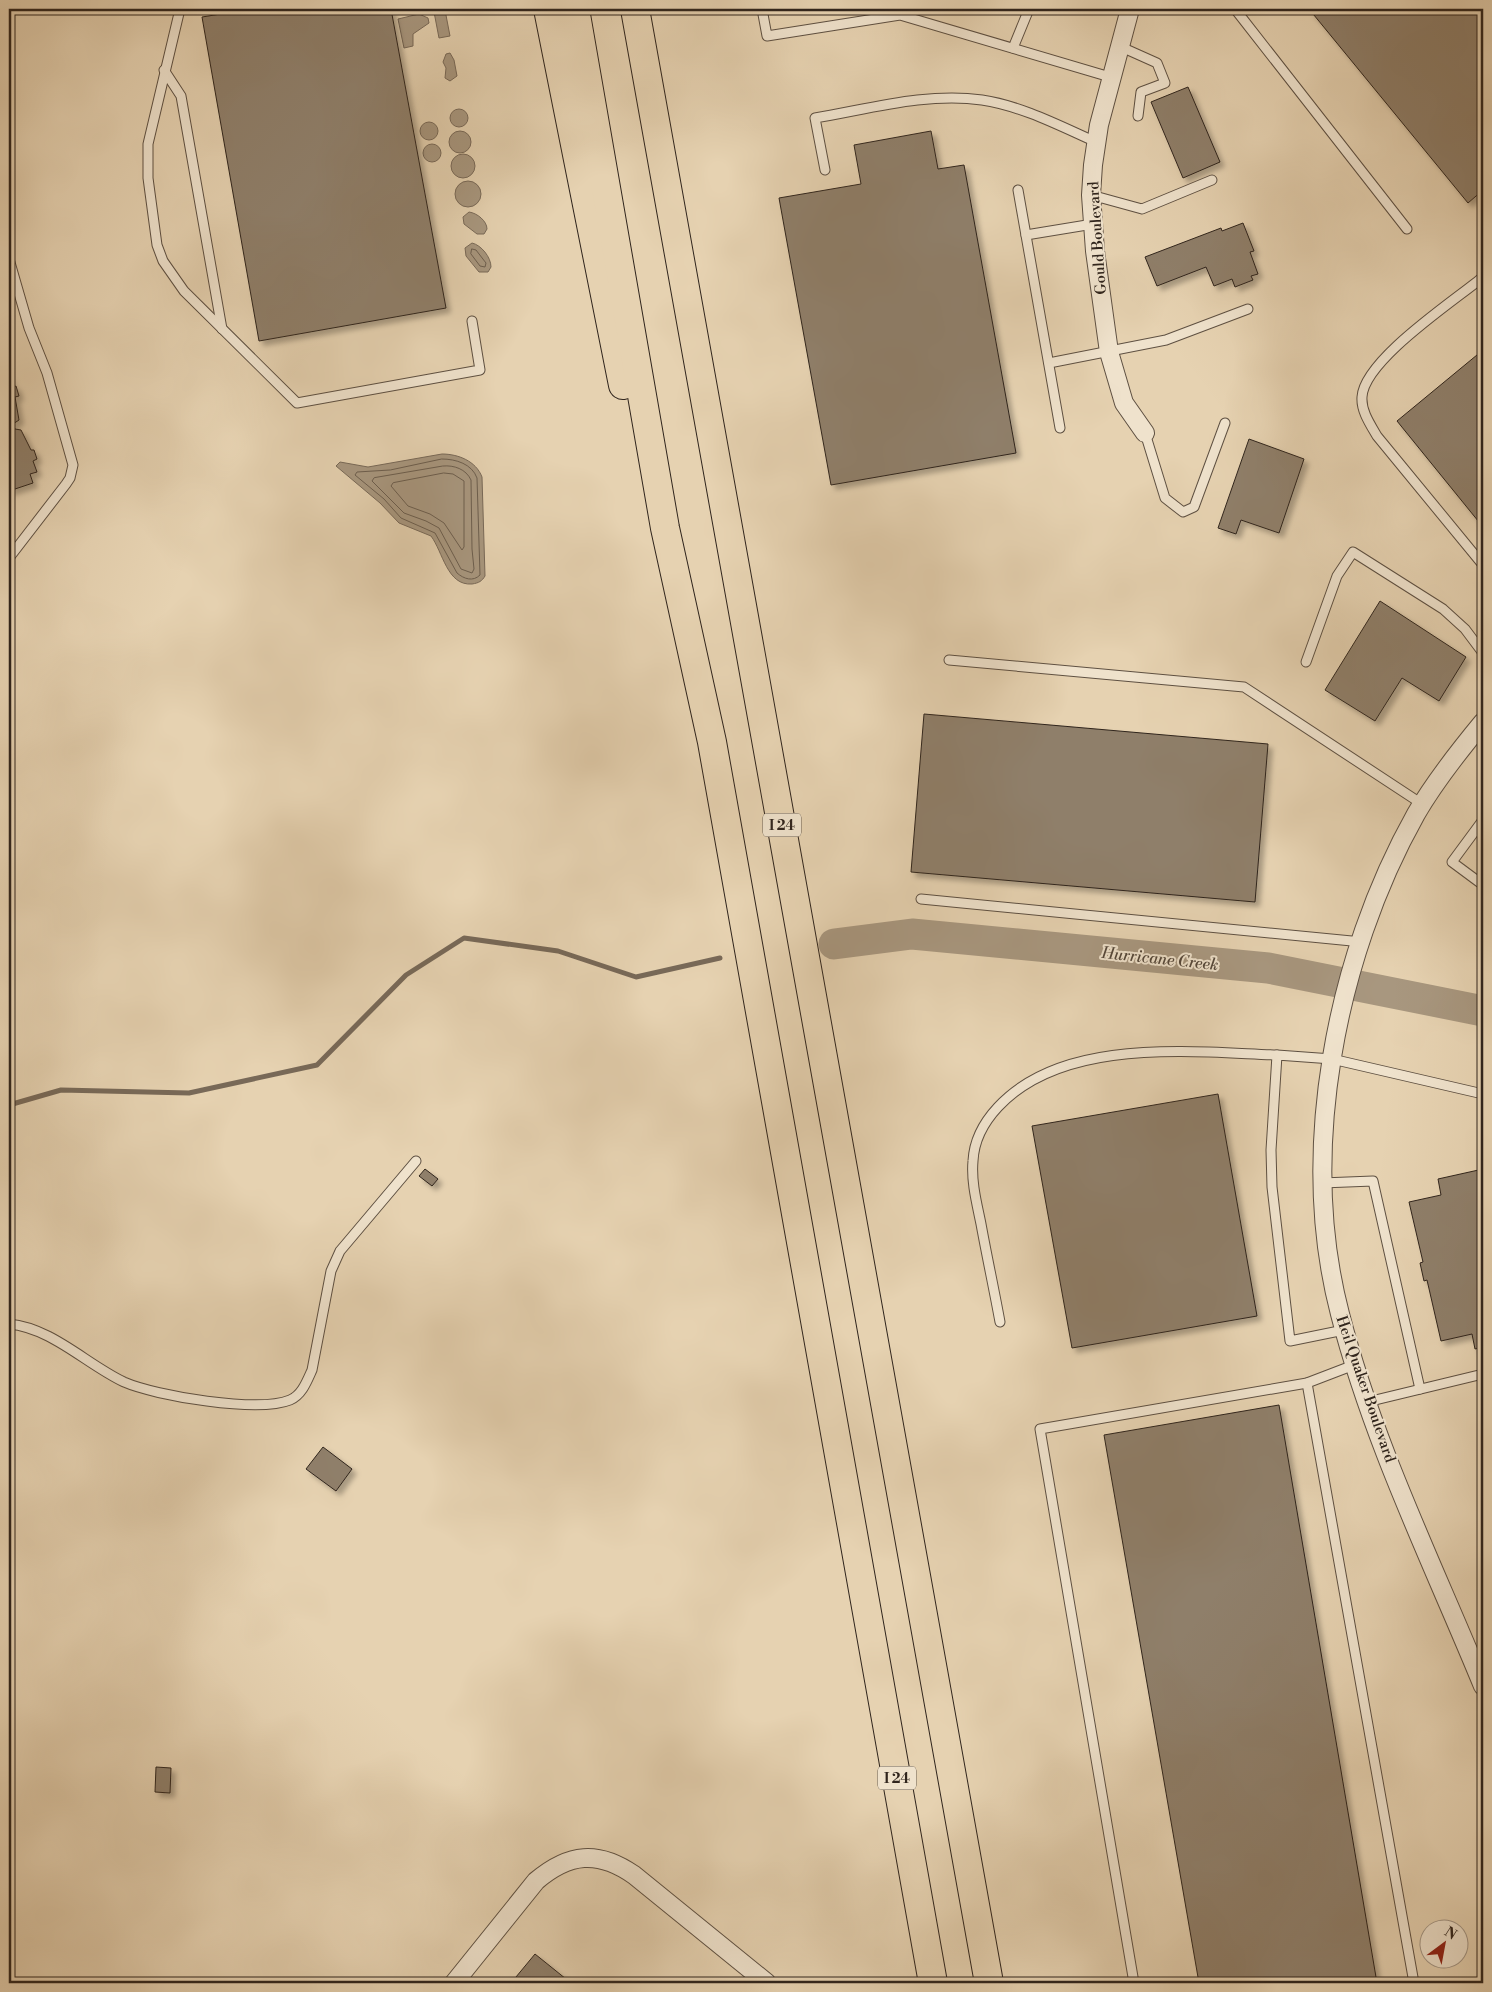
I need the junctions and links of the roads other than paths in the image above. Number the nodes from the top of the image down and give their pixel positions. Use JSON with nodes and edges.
{"nodes":[{"id":1,"x":180,"y":9,"type":"edge"},
{"id":2,"x":548,"y":9,"type":"edge"},
{"id":3,"x":575,"y":9,"type":"edge"},
{"id":4,"x":636,"y":9,"type":"edge"},
{"id":5,"x":762,"y":9,"type":"edge"},
{"id":6,"x":1029,"y":9,"type":"edge"},
{"id":7,"x":1130,"y":9,"type":"edge"},
{"id":8,"x":1235,"y":9,"type":"edge"},
{"id":9,"x":1118,"y":46,"type":"junction"},
{"id":10,"x":1012,"y":48,"type":"junction"},
{"id":11,"x":164,"y":70,"type":"junction"},
{"id":12,"x":1110,"y":77,"type":"junction"},
{"id":13,"x":1138,"y":116,"type":"dead end"},
{"id":14,"x":1096,"y":142,"type":"junction"},
{"id":15,"x":825,"y":170,"type":"dead end"},
{"id":16,"x":1212,"y":180,"type":"dead end"},
{"id":17,"x":1018,"y":190,"type":"dead end"},
{"id":18,"x":1091,"y":195,"type":"junction"},
{"id":19,"x":1093,"y":224,"type":"junction"},
{"id":20,"x":1407,"y":229,"type":"dead end"},
{"id":21,"x":1026,"y":235,"type":"junction"},
{"id":22,"x":9,"y":259,"type":"edge"},
{"id":23,"x":1483,"y":277,"type":"edge"},
{"id":24,"x":1248,"y":309,"type":"dead end"},
{"id":25,"x":472,"y":321,"type":"dead end"},
{"id":26,"x":222,"y":329,"type":"junction"},
{"id":27,"x":1109,"y":352,"type":"junction"},
{"id":28,"x":1049,"y":364,"type":"junction"},
{"id":29,"x":1224,"y":423,"type":"dead end"},
{"id":30,"x":1060,"y":428,"type":"dead end"},
{"id":31,"x":1145,"y":433,"type":"joint"},
{"id":32,"x":665,"y":528,"type":"junction"},
{"id":33,"x":10,"y":555,"type":"edge"},
{"id":34,"x":1483,"y":565,"type":"edge"},
{"id":35,"x":1483,"y":653,"type":"edge"},
{"id":36,"x":949,"y":660,"type":"dead end"},
{"id":37,"x":1306,"y":662,"type":"dead end"},
{"id":38,"x":1483,"y":722,"type":"edge"},
{"id":39,"x":1422,"y":804,"type":"junction"},
{"id":40,"x":1483,"y":820,"type":"edge"},
{"id":41,"x":1483,"y":884,"type":"edge"},
{"id":42,"x":921,"y":899,"type":"dead end"},
{"id":43,"x":1362,"y":942,"type":"junction"},
{"id":44,"x":1277,"y":1055,"type":"junction"},
{"id":45,"x":1332,"y":1059,"type":"junction"},
{"id":46,"x":1483,"y":1094,"type":"edge"},
{"id":47,"x":416,"y":1161,"type":"dead end"},
{"id":48,"x":1322,"y":1183,"type":"junction"},
{"id":49,"x":1000,"y":1322,"type":"dead end"},
{"id":50,"x":9,"y":1324,"type":"edge"},
{"id":51,"x":1344,"y":1330,"type":"junction"},
{"id":52,"x":1354,"y":1365,"type":"junction"},
{"id":53,"x":1483,"y":1374,"type":"edge"},
{"id":54,"x":1307,"y":1383,"type":"junction"},
{"id":55,"x":1420,"y":1389,"type":"junction"},
{"id":56,"x":1367,"y":1402,"type":"junction"},
{"id":57,"x":1483,"y":1686,"type":"edge"},
{"id":58,"x":454,"y":1983,"type":"edge"},
{"id":59,"x":767,"y":1983,"type":"edge"},
{"id":60,"x":933,"y":1983,"type":"edge"},
{"id":61,"x":989,"y":1983,"type":"edge"},
{"id":62,"x":1134,"y":1983,"type":"edge"},
{"id":63,"x":1414,"y":1983,"type":"edge"}],
"edges":[{"from":1,"to":11,"type":"lane"},
{"from":2,"to":32,"type":"highway"},
{"from":3,"to":32,"type":"highway","number":"I 24"},
{"from":4,"to":61,"type":"highway","number":"I 24"},
{"from":5,"to":10,"type":"lane"},
{"from":6,"to":10,"type":"lane"},
{"from":7,"to":9,"type":"street","name":"Gould Boulevard"},
{"from":8,"to":20,"type":"lane"},
{"from":9,"to":12,"type":"street","name":"Gould Boulevard"},
{"from":9,"to":13,"type":"lane"},
{"from":10,"to":12,"type":"lane"},
{"from":11,"to":26,"type":"lane"},
{"from":11,"to":26,"type":"lane"},
{"from":12,"to":14,"type":"street","name":"Gould Boulevard"},
{"from":14,"to":15,"type":"lane"},
{"from":14,"to":18,"type":"street","name":"Gould Boulevard"},
{"from":16,"to":18,"type":"lane"},
{"from":17,"to":21,"type":"lane"},
{"from":18,"to":19,"type":"street","name":"Gould Boulevard"},
{"from":19,"to":21,"type":"lane"},
{"from":19,"to":27,"type":"street","name":"Gould Boulevard"},
{"from":21,"to":28,"type":"lane"},
{"from":22,"to":33,"type":"lane"},
{"from":23,"to":34,"type":"lane"},
{"from":24,"to":27,"type":"lane"},
{"from":25,"to":26,"type":"lane"},
{"from":27,"to":28,"type":"lane"},
{"from":27,"to":31,"type":"street","name":"Gould Boulevard"},
{"from":28,"to":30,"type":"lane"},
{"from":29,"to":31,"type":"lane"},
{"from":32,"to":60,"type":"highway","number":"I 24"},
{"from":35,"to":37,"type":"lane"},
{"from":36,"to":39,"type":"lane"},
{"from":38,"to":39,"type":"street","name":"Heil Quaker Boulevard"},
{"from":39,"to":43,"type":"street","name":"Heil Quaker Boulevard"},
{"from":40,"to":41,"type":"lane"},
{"from":42,"to":43,"type":"lane"},
{"from":43,"to":45,"type":"street","name":"Heil Quaker Boulevard"},
{"from":44,"to":45,"type":"lane"},
{"from":44,"to":49,"type":"lane"},
{"from":44,"to":51,"type":"lane"},
{"from":45,"to":46,"type":"lane"},
{"from":45,"to":48,"type":"street","name":"Heil Quaker Boulevard"},
{"from":47,"to":50,"type":"lane"},
{"from":48,"to":51,"type":"street","name":"Heil Quaker Boulevard"},
{"from":48,"to":55,"type":"lane"},
{"from":51,"to":52,"type":"street","name":"Heil Quaker Boulevard"},
{"from":52,"to":54,"type":"lane"},
{"from":52,"to":56,"type":"street","name":"Heil Quaker Boulevard"},
{"from":53,"to":55,"type":"lane"},
{"from":54,"to":62,"type":"lane"},
{"from":54,"to":63,"type":"lane"},
{"from":55,"to":56,"type":"lane"},
{"from":56,"to":57,"type":"street","name":"Heil Quaker Boulevard"},
{"from":58,"to":59,"type":"street"}]}
